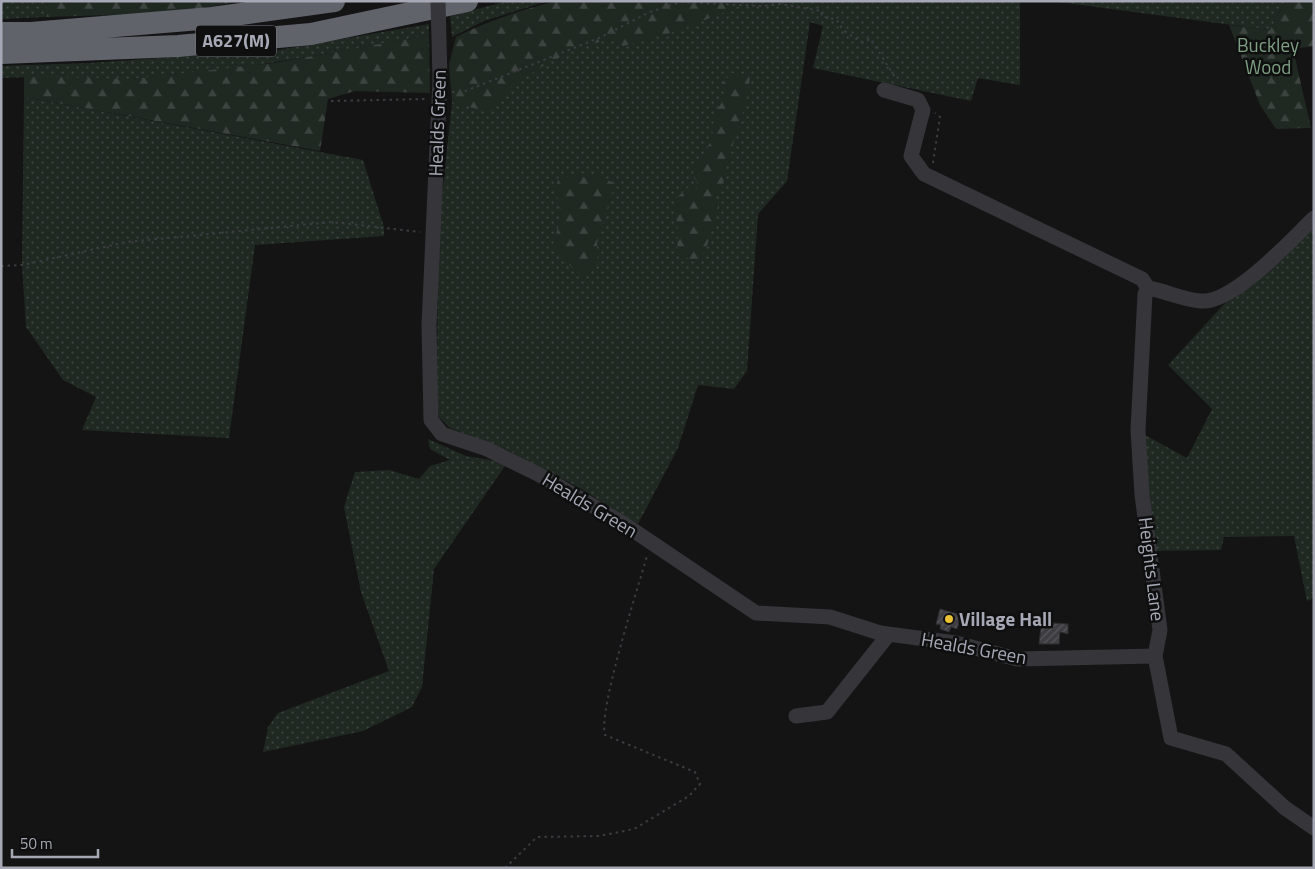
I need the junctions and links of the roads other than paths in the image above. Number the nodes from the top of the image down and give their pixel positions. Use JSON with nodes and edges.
{"nodes":[{"id":1,"x":334,"y":1,"type":"edge"},
{"id":2,"x":438,"y":1,"type":"edge"},
{"id":3,"x":467,"y":1,"type":"edge"},
{"id":4,"x":1,"y":33,"type":"edge"},
{"id":5,"x":1,"y":53,"type":"edge"},
{"id":6,"x":884,"y":90,"type":"dead end"},
{"id":7,"x":1314,"y":218,"type":"edge"},
{"id":8,"x":1148,"y":288,"type":"junction"},
{"id":9,"x":889,"y":634,"type":"junction"},
{"id":10,"x":1154,"y":656,"type":"junction"},
{"id":11,"x":796,"y":716,"type":"dead end"},
{"id":12,"x":1314,"y":828,"type":"edge"}],
"edges":[{"from":1,"to":4,"type":"highway","number":"A627(M)"},
{"from":2,"to":9,"type":"street","name":"Healds Green","bridge":true},
{"from":3,"to":5,"type":"highway","number":"A627(M)"},
{"from":6,"to":8,"type":"street"},
{"from":7,"to":8,"type":"street"},
{"from":8,"to":10,"type":"street","name":"Heights Lane"},
{"from":9,"to":10,"type":"street","name":"Healds Green"},
{"from":9,"to":11,"type":"street"},
{"from":10,"to":12,"type":"street","name":"Heights Lane"}]}
